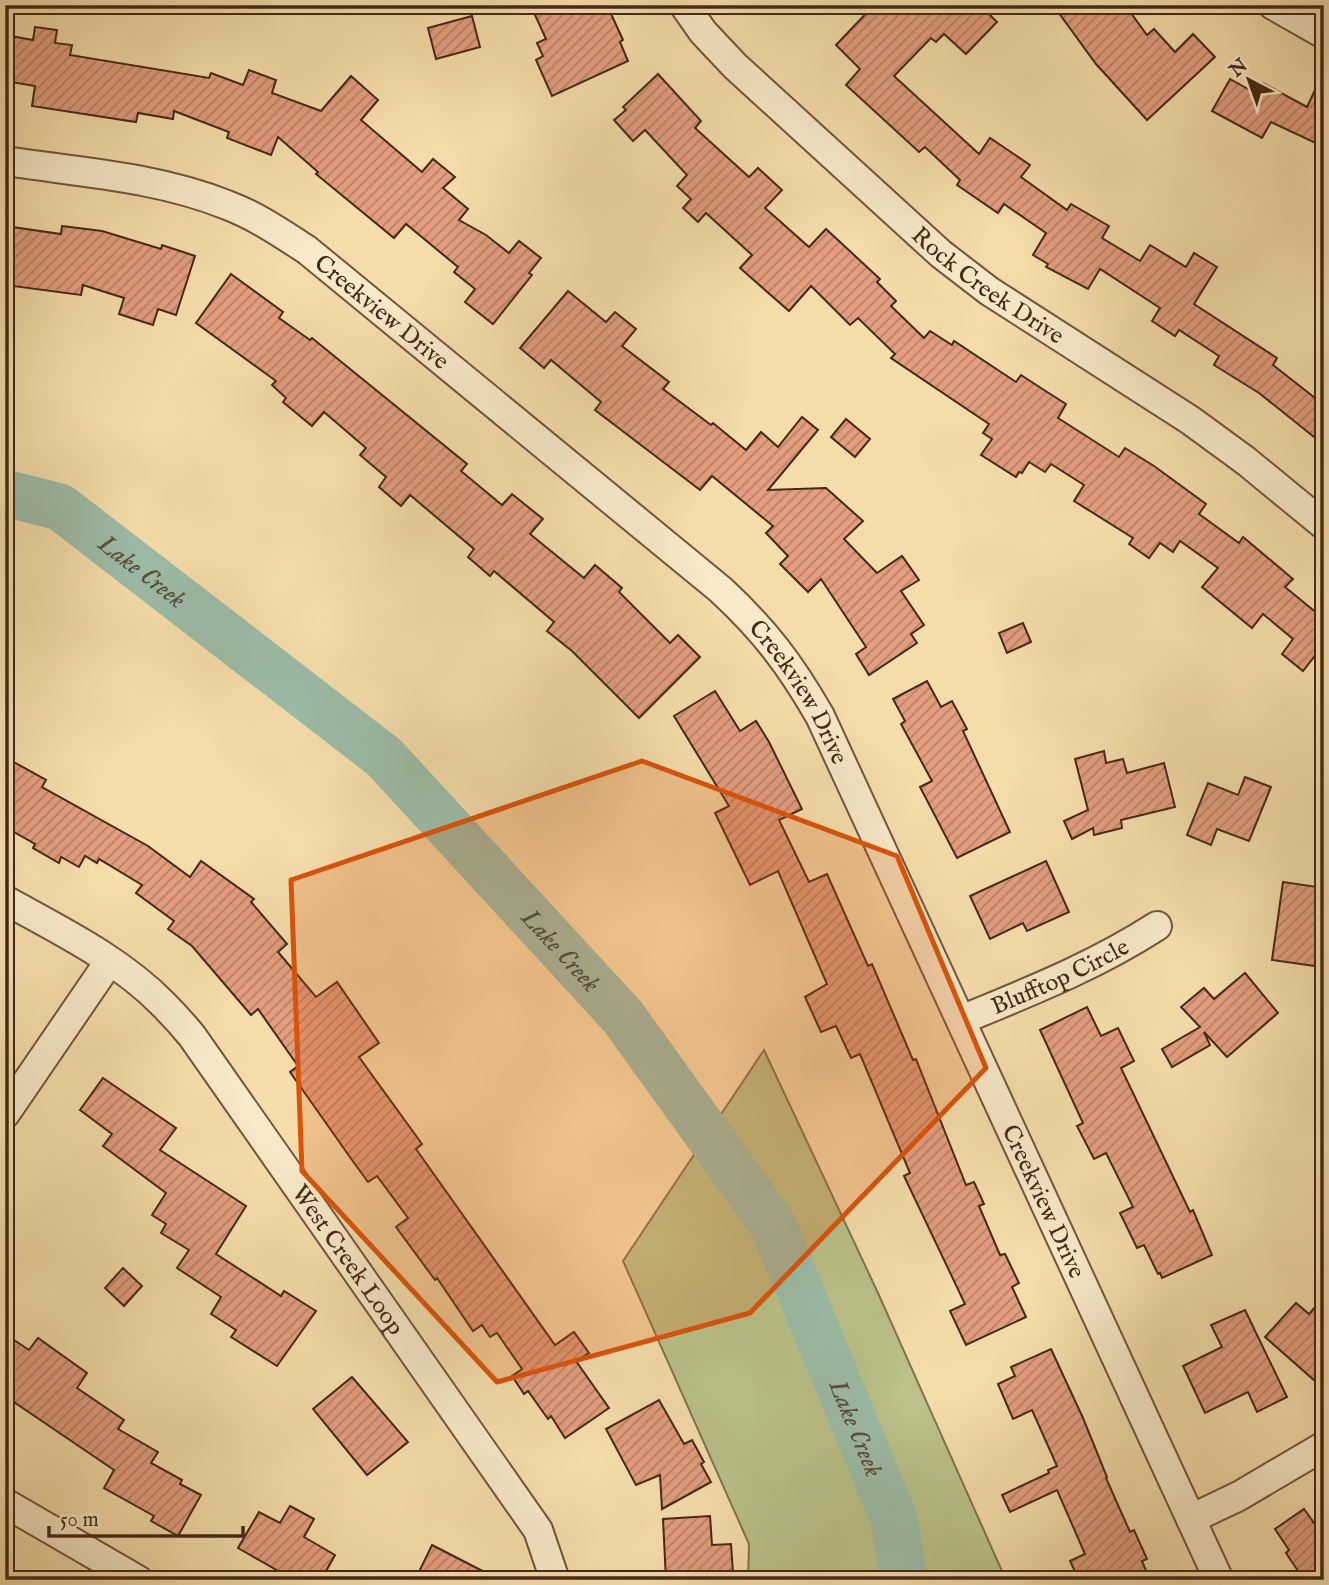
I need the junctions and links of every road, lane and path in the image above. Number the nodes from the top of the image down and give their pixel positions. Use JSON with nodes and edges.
{"nodes":[{"id":1,"x":684,"y":5,"type":"edge"},
{"id":2,"x":1273,"y":5,"type":"edge"},
{"id":3,"x":1324,"y":34,"type":"edge"},
{"id":4,"x":5,"y":162,"type":"edge"},
{"id":5,"x":1324,"y":525,"type":"edge"},
{"id":6,"x":5,"y":900,"type":"edge"},
{"id":7,"x":1157,"y":926,"type":"dead end"},
{"id":8,"x":109,"y":962,"type":"junction"},
{"id":9,"x":961,"y":1020,"type":"junction"},
{"id":10,"x":5,"y":1114,"type":"edge"},
{"id":11,"x":1324,"y":1446,"type":"edge"},
{"id":12,"x":5,"y":1503,"type":"edge"},
{"id":13,"x":1191,"y":1519,"type":"junction"},
{"id":14,"x":138,"y":1580,"type":"edge"},
{"id":15,"x":555,"y":1580,"type":"edge"},
{"id":16,"x":1219,"y":1580,"type":"edge"}],
"edges":[{"from":1,"to":5,"type":"street","name":"Rock Creek Drive"},
{"from":2,"to":3,"type":"street"},
{"from":4,"to":9,"type":"street","name":"Creekview Drive"},
{"from":6,"to":8,"type":"street","name":"West Creek Loop"},
{"from":7,"to":9,"type":"street","name":"Blufftop Circle"},
{"from":8,"to":10,"type":"street"},
{"from":8,"to":15,"type":"street","name":"West Creek Loop"},
{"from":9,"to":13,"type":"street","name":"Creekview Drive"},
{"from":11,"to":13,"type":"street"},
{"from":12,"to":14,"type":"street"},
{"from":13,"to":16,"type":"street","name":"Creekview Drive"}]}
